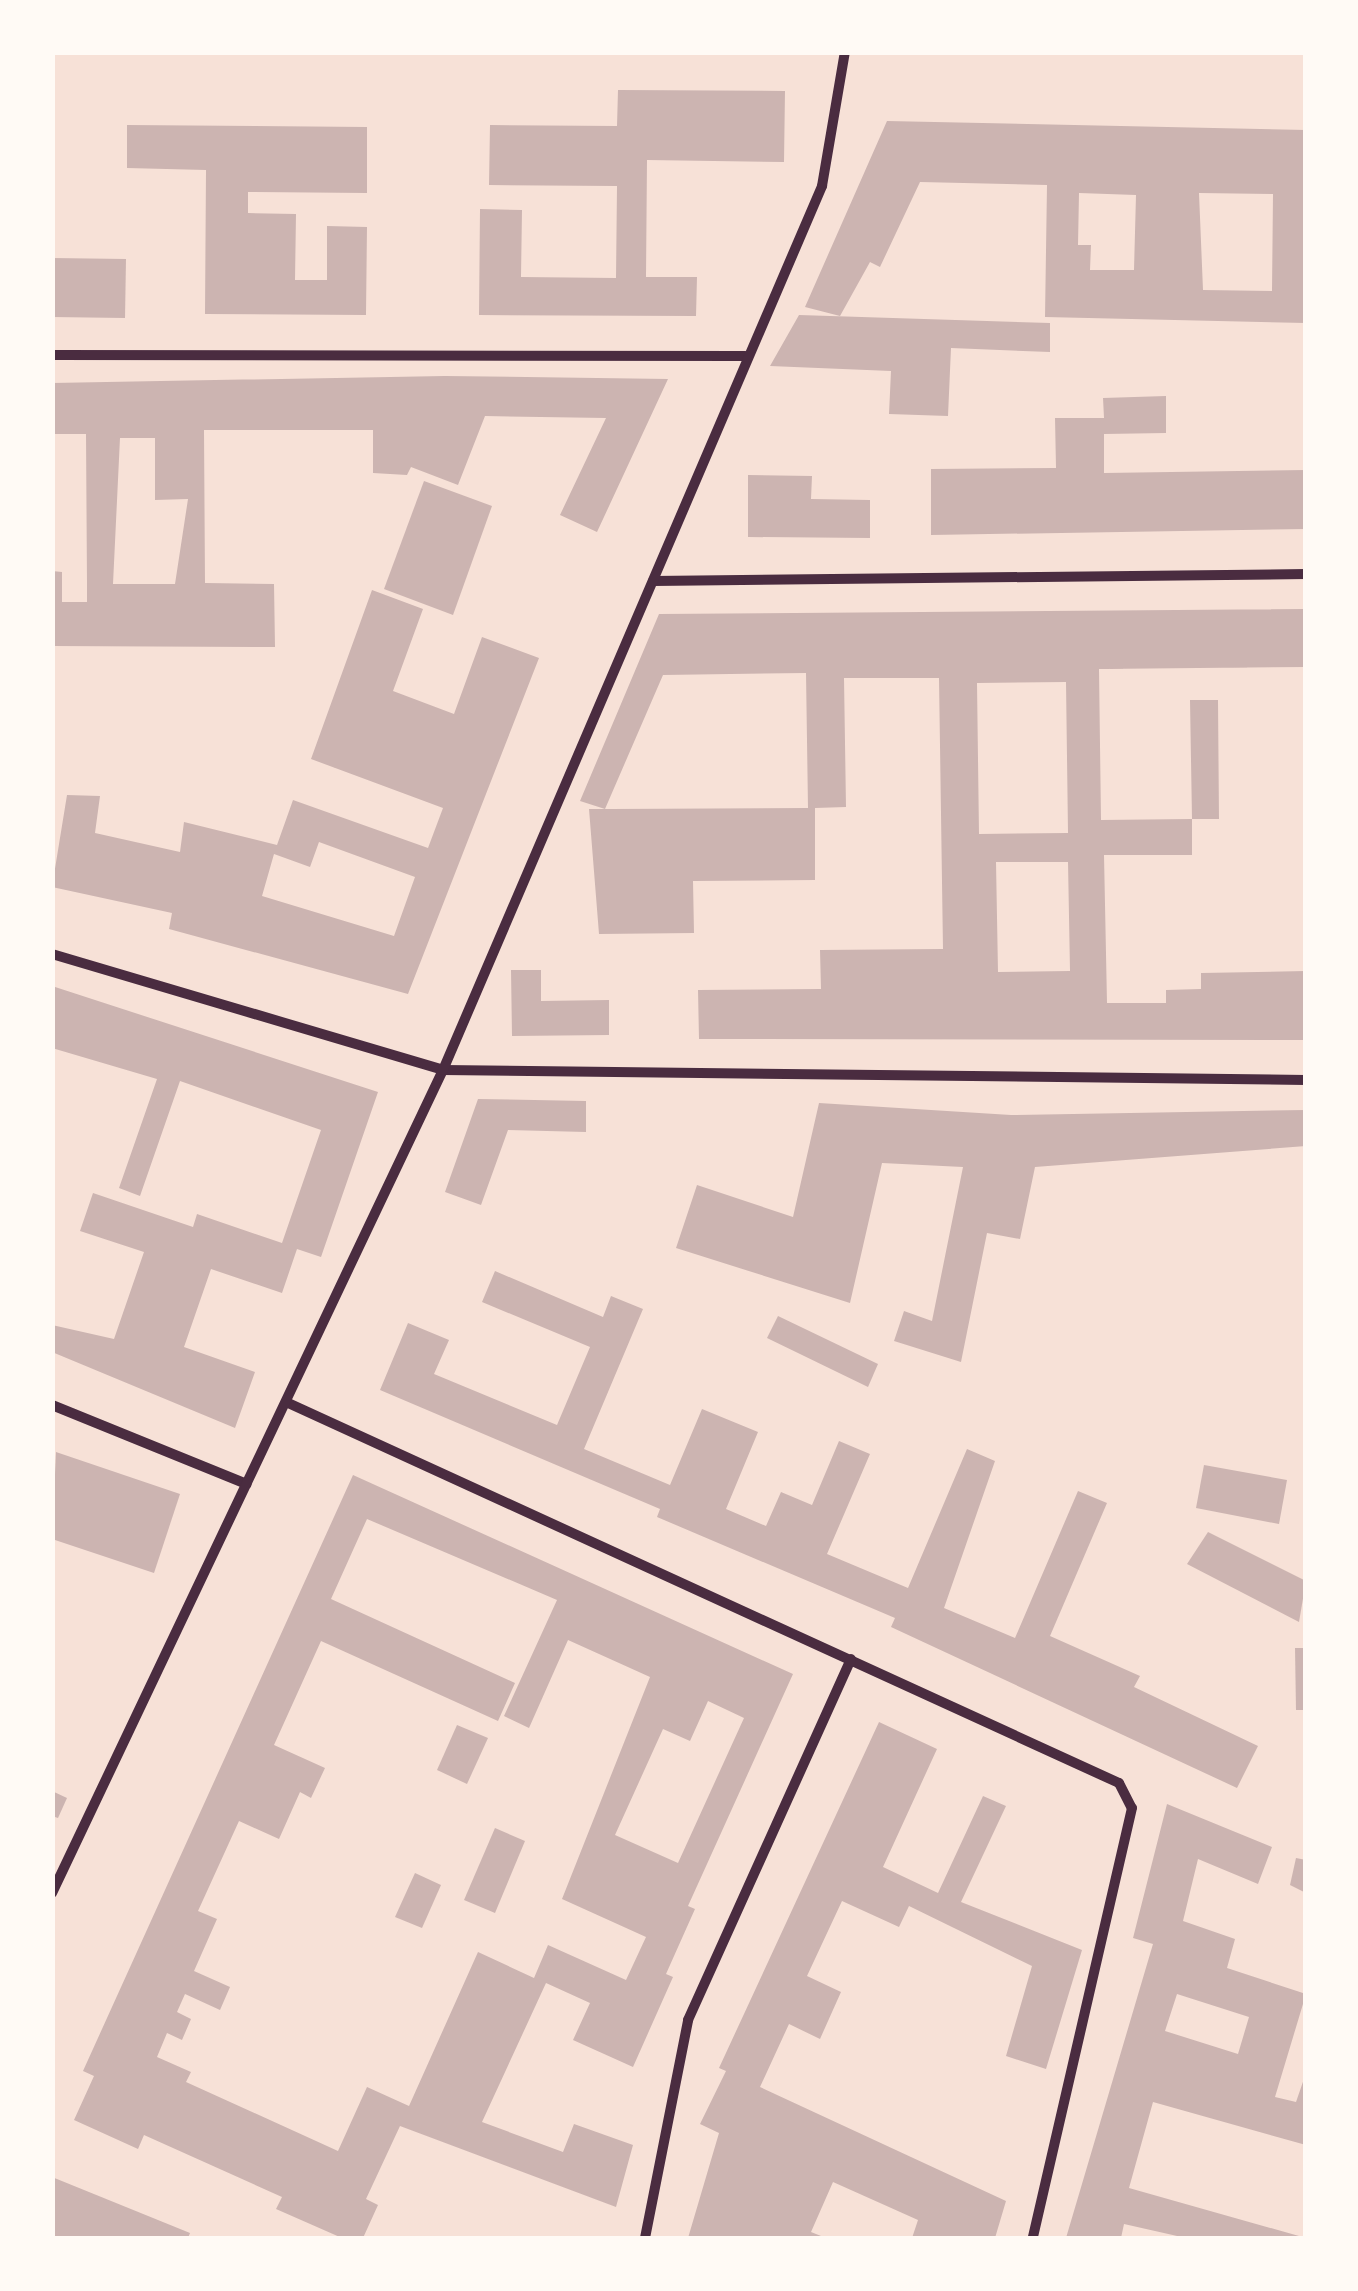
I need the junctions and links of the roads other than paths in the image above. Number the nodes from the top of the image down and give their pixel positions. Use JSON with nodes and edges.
{"nodes":[{"id":1,"x":844,"y":52,"type":"edge"},
{"id":2,"x":52,"y":355,"type":"edge"},
{"id":3,"x":744,"y":356,"type":"junction"},
{"id":4,"x":1306,"y":574,"type":"edge"},
{"id":5,"x":653,"y":581,"type":"junction"},
{"id":6,"x":52,"y":954,"type":"edge"},
{"id":7,"x":443,"y":1070,"type":"junction"},
{"id":8,"x":1306,"y":1080,"type":"edge"},
{"id":9,"x":286,"y":1402,"type":"junction"},
{"id":10,"x":52,"y":1405,"type":"edge"},
{"id":11,"x":247,"y":1484,"type":"junction"},
{"id":12,"x":852,"y":1658,"type":"junction"},
{"id":13,"x":52,"y":1893,"type":"edge"},
{"id":14,"x":644,"y":2238,"type":"edge"},
{"id":15,"x":1033,"y":2238,"type":"edge"}],
"edges":[{"from":1,"to":3,"type":"street"},
{"from":2,"to":3,"type":"street"},
{"from":3,"to":5,"type":"street"},
{"from":4,"to":5,"type":"street"},
{"from":5,"to":7,"type":"street"},
{"from":6,"to":7,"type":"street"},
{"from":7,"to":8,"type":"street"},
{"from":7,"to":9,"type":"street"},
{"from":9,"to":11,"type":"street"},
{"from":9,"to":12,"type":"street"},
{"from":10,"to":11,"type":"street"},
{"from":11,"to":13,"type":"street"},
{"from":12,"to":14,"type":"street"},
{"from":12,"to":15,"type":"street"}]}
